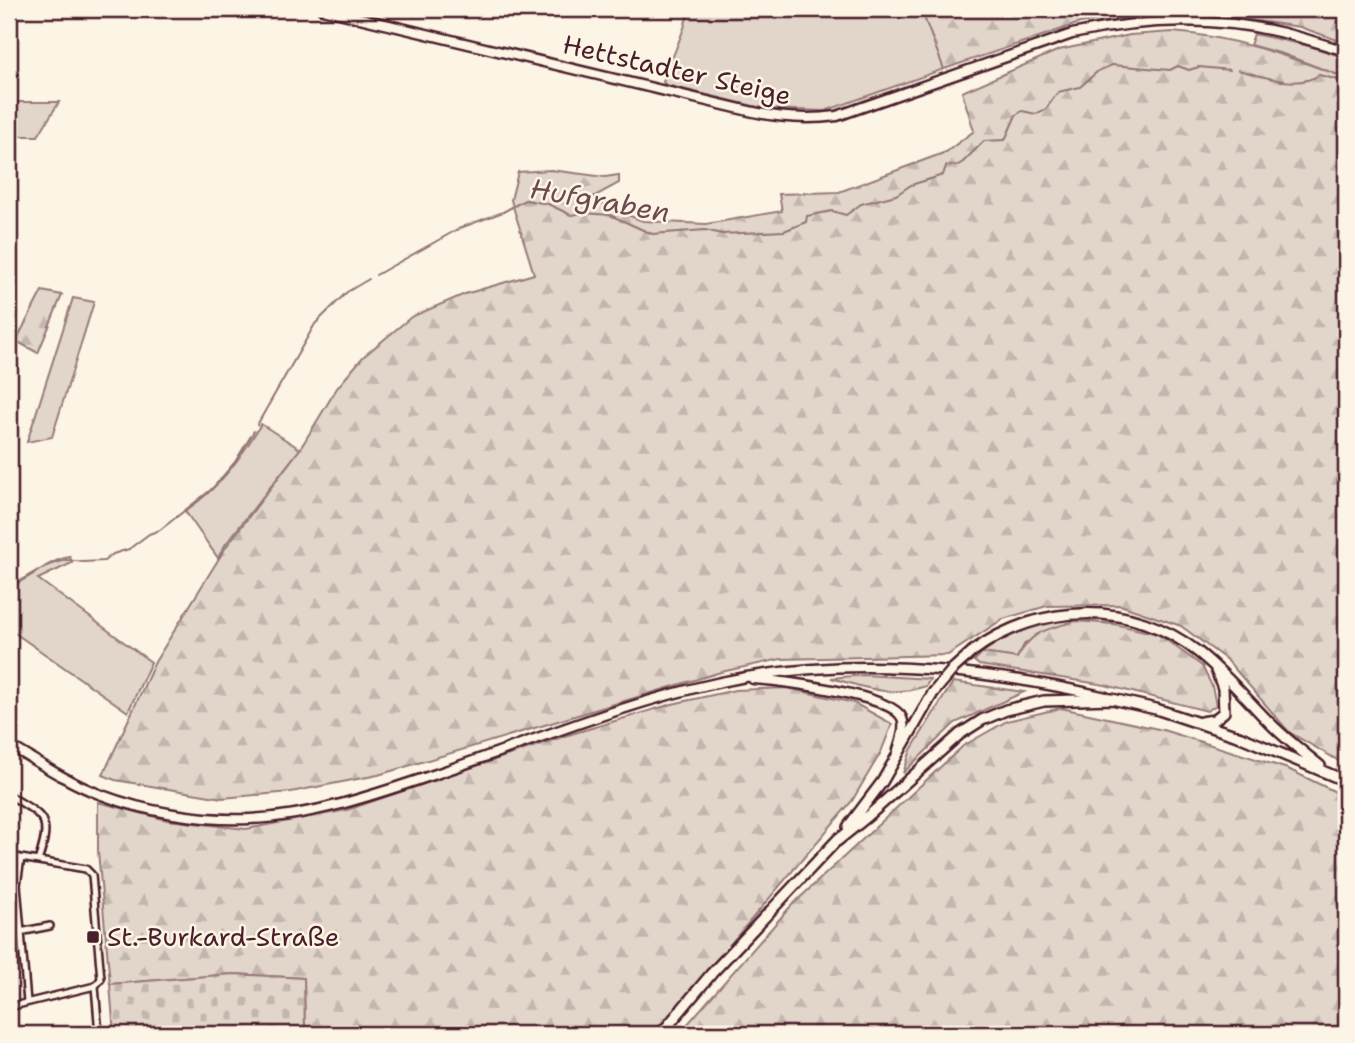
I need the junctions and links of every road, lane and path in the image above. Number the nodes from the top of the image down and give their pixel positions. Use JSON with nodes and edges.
{"nodes":[{"id":1,"x":322,"y":9,"type":"edge"},
{"id":2,"x":1346,"y":51,"type":"edge"},
{"id":3,"x":1209,"y":660,"type":"junction"},
{"id":4,"x":740,"y":678,"type":"junction"},
{"id":5,"x":1112,"y":699,"type":"junction"},
{"id":6,"x":1197,"y":723,"type":"junction"},
{"id":7,"x":9,"y":745,"type":"edge"},
{"id":8,"x":898,"y":752,"type":"junction"},
{"id":9,"x":1327,"y":771,"type":"junction"},
{"id":10,"x":1346,"y":781,"type":"edge"},
{"id":11,"x":9,"y":796,"type":"edge"},
{"id":12,"x":836,"y":841,"type":"junction"},
{"id":13,"x":9,"y":856,"type":"edge"},
{"id":14,"x":22,"y":858,"type":"junction"},
{"id":15,"x":38,"y":861,"type":"junction"},
{"id":16,"x":50,"y":926,"type":"dead end"},
{"id":17,"x":20,"y":932,"type":"junction"},
{"id":18,"x":95,"y":986,"type":"junction"},
{"id":19,"x":27,"y":1002,"type":"junction"},
{"id":20,"x":9,"y":1007,"type":"edge"},
{"id":21,"x":99,"y":1034,"type":"edge"},
{"id":22,"x":661,"y":1034,"type":"edge"}],
"edges":[{"from":1,"to":2,"type":"main road","name":"Hettstadter Steige"},
{"from":3,"to":6,"type":"main road"},
{"from":3,"to":8,"type":"main road","bridge":true},
{"from":3,"to":9,"type":"main road"},
{"from":4,"to":5,"type":"main road"},
{"from":4,"to":7,"type":"main road"},
{"from":4,"to":8,"type":"main road"},
{"from":5,"to":6,"type":"main road"},
{"from":5,"to":12,"type":"main road"},
{"from":6,"to":9,"type":"main road"},
{"from":8,"to":12,"type":"main road"},
{"from":9,"to":10,"type":"main road"},
{"from":11,"to":15,"type":"street"},
{"from":12,"to":22,"type":"main road"},
{"from":13,"to":14,"type":"street"},
{"from":14,"to":15,"type":"street"},
{"from":14,"to":17,"type":"street"},
{"from":15,"to":18,"type":"street"},
{"from":16,"to":17,"type":"street"},
{"from":17,"to":19,"type":"street"},
{"from":18,"to":19,"type":"street"},
{"from":18,"to":21,"type":"street"},
{"from":19,"to":20,"type":"street"}]}
